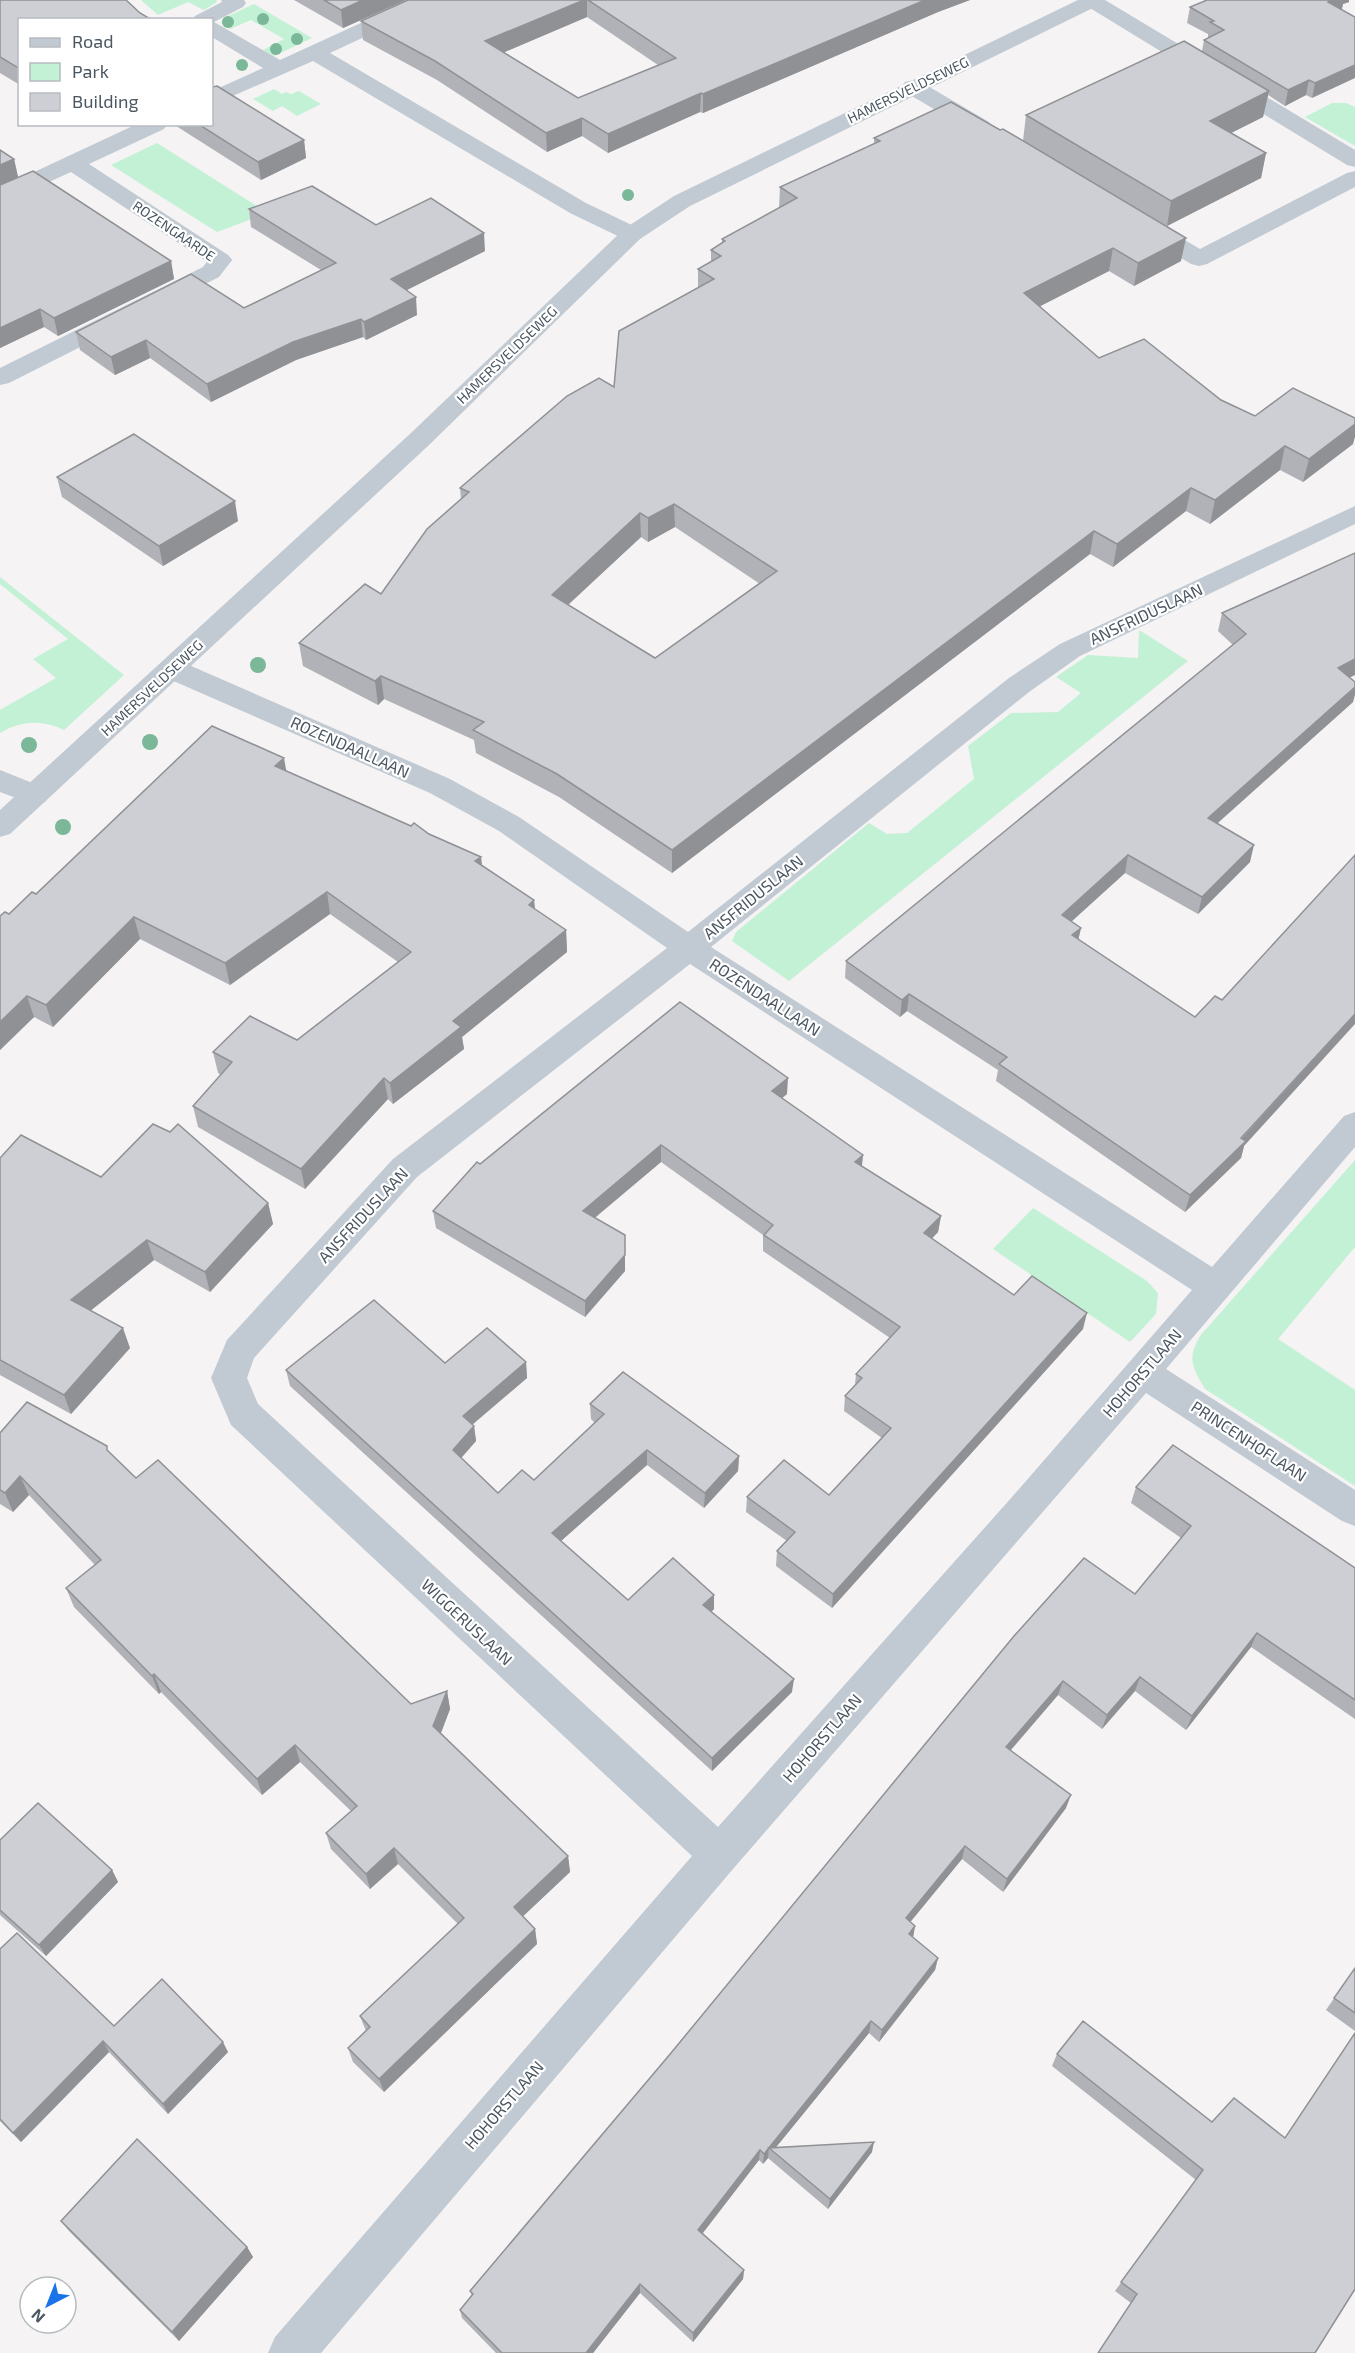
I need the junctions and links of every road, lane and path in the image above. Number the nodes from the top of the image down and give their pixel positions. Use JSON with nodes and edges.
{"nodes":[{"id":1,"x":231,"y":0,"type":"edge"},
{"id":2,"x":428,"y":0,"type":"edge"},
{"id":3,"x":1093,"y":0,"type":"edge"},
{"id":4,"x":206,"y":18,"type":"edge"},
{"id":5,"x":213,"y":29,"type":"edge"},
{"id":6,"x":315,"y":53,"type":"junction"},
{"id":7,"x":278,"y":68,"type":"junction"},
{"id":8,"x":913,"y":87,"type":"junction"},
{"id":9,"x":213,"y":99,"type":"edge"},
{"id":10,"x":152,"y":126,"type":"edge"},
{"id":11,"x":995,"y":136,"type":"edge"},
{"id":12,"x":1355,"y":160,"type":"edge"},
{"id":13,"x":72,"y":163,"type":"junction"},
{"id":14,"x":1355,"y":178,"type":"edge"},
{"id":15,"x":0,"y":198,"type":"edge"},
{"id":16,"x":1128,"y":216,"type":"edge"},
{"id":17,"x":632,"y":234,"type":"junction"},
{"id":18,"x":0,"y":378,"type":"edge"},
{"id":19,"x":1355,"y":514,"type":"edge"},
{"id":20,"x":172,"y":669,"type":"junction"},
{"id":21,"x":0,"y":780,"type":"edge"},
{"id":22,"x":34,"y":795,"type":"junction"},
{"id":23,"x":0,"y":827,"type":"edge"},
{"id":24,"x":689,"y":948,"type":"junction"},
{"id":25,"x":1355,"y":1125,"type":"edge"},
{"id":26,"x":1216,"y":1287,"type":"junction"},
{"id":27,"x":1143,"y":1372,"type":"junction"},
{"id":28,"x":229,"y":1378,"type":"joint"},
{"id":29,"x":1355,"y":1510,"type":"edge"},
{"id":30,"x":719,"y":1855,"type":"junction"},
{"id":31,"x":291,"y":2353,"type":"edge"}],
"edges":[{"from":1,"to":4,"type":"street"},
{"from":2,"to":6,"type":"street"},
{"from":3,"to":8,"type":"street","name":"HAMERSVELDSEWEG"},
{"from":3,"to":12,"type":"street"},
{"from":5,"to":7,"type":"street"},
{"from":6,"to":7,"type":"street"},
{"from":6,"to":17,"type":"street"},
{"from":7,"to":9,"type":"street"},
{"from":8,"to":11,"type":"street"},
{"from":8,"to":17,"type":"street","name":"HAMERSVELDSEWEG"},
{"from":10,"to":13,"type":"street"},
{"from":13,"to":15,"type":"street"},
{"from":13,"to":18,"type":"street","name":"ROZENGAARDE"},
{"from":14,"to":16,"type":"street"},
{"from":17,"to":20,"type":"street","name":"HAMERSVELDSEWEG"},
{"from":19,"to":24,"type":"street","name":"ANSFRIDUSLAAN"},
{"from":20,"to":22,"type":"street","name":"HAMERSVELDSEWEG"},
{"from":20,"to":24,"type":"street","name":"ROZENDAALLAAN"},
{"from":21,"to":22,"type":"street"},
{"from":22,"to":23,"type":"street","name":"HAMERSVELDSEWEG"},
{"from":24,"to":26,"type":"street","name":"ROZENDAALLAAN"},
{"from":24,"to":28,"type":"street","name":"ANSFRIDUSLAAN"},
{"from":25,"to":26,"type":"street","name":"HOHORSTLAAN"},
{"from":26,"to":27,"type":"street","name":"HOHORSTLAAN"},
{"from":27,"to":29,"type":"street","name":"PRINCENHOFLAAN"},
{"from":27,"to":30,"type":"street","name":"HOHORSTLAAN"},
{"from":28,"to":30,"type":"street","name":"WIGGERUSLAAN"},
{"from":30,"to":31,"type":"street","name":"HOHORSTLAAN"}]}
